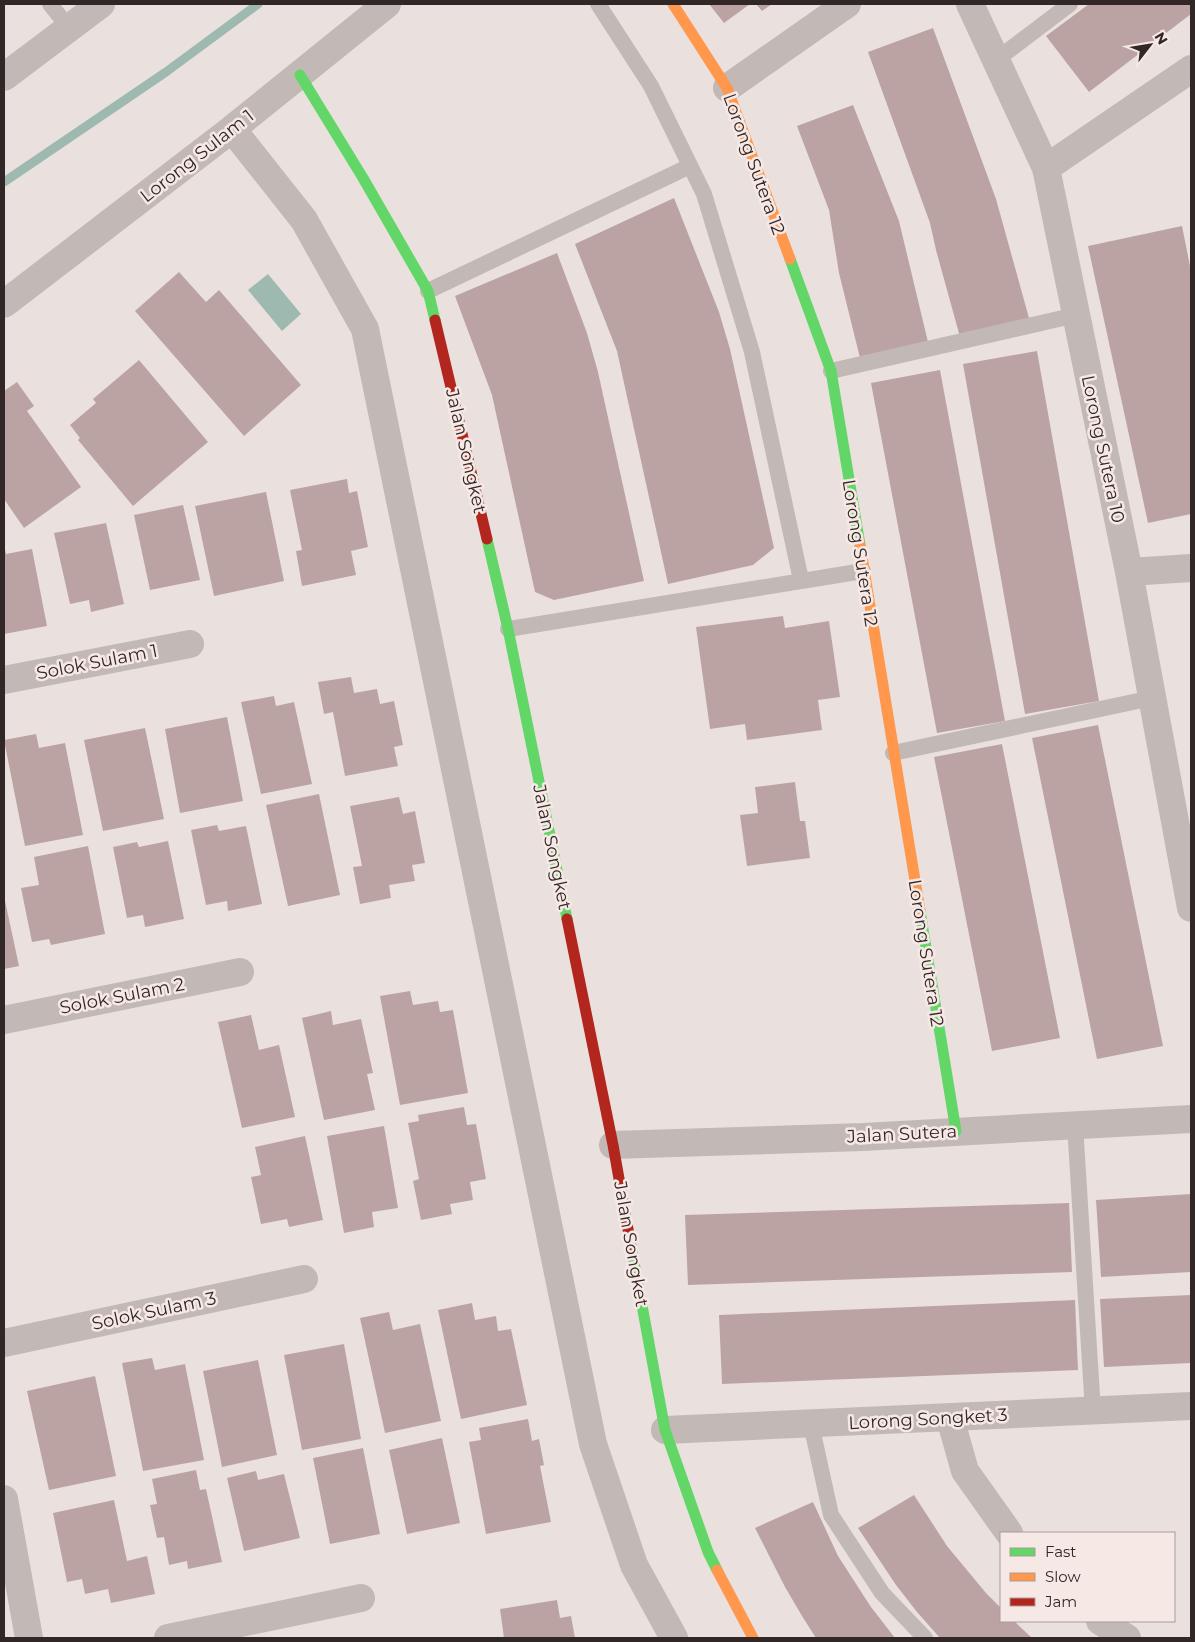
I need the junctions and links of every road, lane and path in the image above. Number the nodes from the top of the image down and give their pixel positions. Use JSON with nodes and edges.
{"nodes":[{"id":1,"x":50,"y":4,"type":"edge"},
{"id":2,"x":101,"y":4,"type":"edge"},
{"id":3,"x":387,"y":4,"type":"edge"},
{"id":4,"x":598,"y":4,"type":"edge"},
{"id":5,"x":672,"y":4,"type":"edge"},
{"id":6,"x":847,"y":4,"type":"edge"},
{"id":7,"x":970,"y":4,"type":"edge"},
{"id":8,"x":1070,"y":4,"type":"edge"},
{"id":9,"x":69,"y":28,"type":"junction"},
{"id":10,"x":996,"y":60,"type":"junction"},
{"id":11,"x":1191,"y":68,"type":"edge"},
{"id":12,"x":300,"y":75,"type":"junction"},
{"id":13,"x":4,"y":77,"type":"edge"},
{"id":14,"x":727,"y":88,"type":"junction"},
{"id":15,"x":232,"y":129,"type":"junction"},
{"id":16,"x":690,"y":166,"type":"junction"},
{"id":17,"x":1046,"y":168,"type":"junction"},
{"id":18,"x":428,"y":291,"type":"junction"},
{"id":19,"x":4,"y":304,"type":"edge"},
{"id":20,"x":1076,"y":316,"type":"junction"},
{"id":21,"x":831,"y":371,"type":"junction"},
{"id":22,"x":1191,"y":568,"type":"edge"},
{"id":23,"x":863,"y":571,"type":"junction"},
{"id":24,"x":1129,"y":572,"type":"junction"},
{"id":25,"x":801,"y":580,"type":"junction"},
{"id":26,"x":508,"y":629,"type":"junction"},
{"id":27,"x":190,"y":644,"type":"dead end"},
{"id":28,"x":4,"y":680,"type":"edge"},
{"id":29,"x":1152,"y":698,"type":"junction"},
{"id":30,"x":893,"y":753,"type":"junction"},
{"id":31,"x":1185,"y":833,"type":"edge"},
{"id":32,"x":1191,"y":908,"type":"edge"},
{"id":33,"x":240,"y":972,"type":"dead end"},
{"id":34,"x":4,"y":1020,"type":"edge"},
{"id":35,"x":1191,"y":1118,"type":"edge"},
{"id":36,"x":1076,"y":1125,"type":"junction"},
{"id":37,"x":956,"y":1131,"type":"junction"},
{"id":38,"x":613,"y":1145,"type":"junction"},
{"id":39,"x":304,"y":1279,"type":"dead end"},
{"id":40,"x":4,"y":1343,"type":"edge"},
{"id":41,"x":1191,"y":1406,"type":"edge"},
{"id":42,"x":1093,"y":1411,"type":"junction"},
{"id":43,"x":950,"y":1418,"type":"junction"},
{"id":44,"x":811,"y":1424,"type":"junction"},
{"id":45,"x":665,"y":1430,"type":"junction"},
{"id":46,"x":4,"y":1499,"type":"edge"},
{"id":47,"x":1008,"y":1532,"type":"edge"},
{"id":48,"x":361,"y":1598,"type":"dead end"},
{"id":49,"x":1102,"y":1622,"type":"edge"},
{"id":50,"x":29,"y":1638,"type":"edge"},
{"id":51,"x":168,"y":1638,"type":"edge"},
{"id":52,"x":674,"y":1638,"type":"edge"},
{"id":53,"x":753,"y":1638,"type":"edge"},
{"id":54,"x":925,"y":1638,"type":"edge"},
{"id":55,"x":1127,"y":1638,"type":"edge"}],
"edges":[{"from":1,"to":9,"type":"lane"},
{"from":2,"to":9,"type":"street"},
{"from":3,"to":12,"type":"street","name":"Lorong Sulam 1"},
{"from":4,"to":16,"type":"lane"},
{"from":5,"to":14,"type":"street","name":"Lorong Sutera 12"},
{"from":6,"to":14,"type":"street"},
{"from":7,"to":10,"type":"street","name":"Lorong Sutera 10"},
{"from":8,"to":10,"type":"lane"},
{"from":9,"to":13,"type":"street"},
{"from":10,"to":17,"type":"street","name":"Lorong Sutera 10"},
{"from":11,"to":17,"type":"street"},
{"from":12,"to":15,"type":"street","name":"Lorong Sulam 1"},
{"from":12,"to":18,"type":"street","name":"Jalan Songket"},
{"from":14,"to":21,"type":"street","name":"Lorong Sutera 12"},
{"from":15,"to":19,"type":"street","name":"Lorong Sulam 1"},
{"from":15,"to":52,"type":"street"},
{"from":16,"to":18,"type":"lane"},
{"from":16,"to":25,"type":"lane"},
{"from":17,"to":20,"type":"street","name":"Lorong Sutera 10"},
{"from":18,"to":26,"type":"street","name":"Jalan Songket"},
{"from":20,"to":21,"type":"lane"},
{"from":20,"to":24,"type":"street","name":"Lorong Sutera 10"},
{"from":21,"to":23,"type":"street","name":"Lorong Sutera 12"},
{"from":22,"to":24,"type":"street"},
{"from":23,"to":25,"type":"lane"},
{"from":23,"to":30,"type":"street","name":"Lorong Sutera 12"},
{"from":24,"to":29,"type":"street","name":"Lorong Sutera 10"},
{"from":25,"to":26,"type":"lane"},
{"from":26,"to":38,"type":"street","name":"Jalan Songket"},
{"from":27,"to":28,"type":"street","name":"Solok Sulam 1"},
{"from":29,"to":30,"type":"lane"},
{"from":29,"to":31,"type":"street","name":"Lorong Sutera 10"},
{"from":30,"to":37,"type":"street","name":"Lorong Sutera 12"},
{"from":31,"to":32,"type":"street","name":"Lorong Sutera 10"},
{"from":33,"to":34,"type":"street","name":"Solok Sulam 2"},
{"from":35,"to":36,"type":"street","name":"Jalan Sutera"},
{"from":36,"to":37,"type":"street","name":"Jalan Sutera"},
{"from":36,"to":42,"type":"lane"},
{"from":37,"to":38,"type":"street","name":"Jalan Sutera"},
{"from":38,"to":45,"type":"street","name":"Jalan Songket"},
{"from":39,"to":40,"type":"street","name":"Solok Sulam 3"},
{"from":41,"to":42,"type":"street","name":"Lorong Songket 3"},
{"from":42,"to":43,"type":"street","name":"Lorong Songket 3"},
{"from":43,"to":44,"type":"street","name":"Lorong Songket 3"},
{"from":43,"to":47,"type":"street"},
{"from":44,"to":45,"type":"street","name":"Lorong Songket 3"},
{"from":44,"to":54,"type":"lane"},
{"from":45,"to":53,"type":"street","name":"Jalan Songket"},
{"from":46,"to":50,"type":"street"},
{"from":48,"to":51,"type":"street"},
{"from":49,"to":55,"type":"street"}]}
